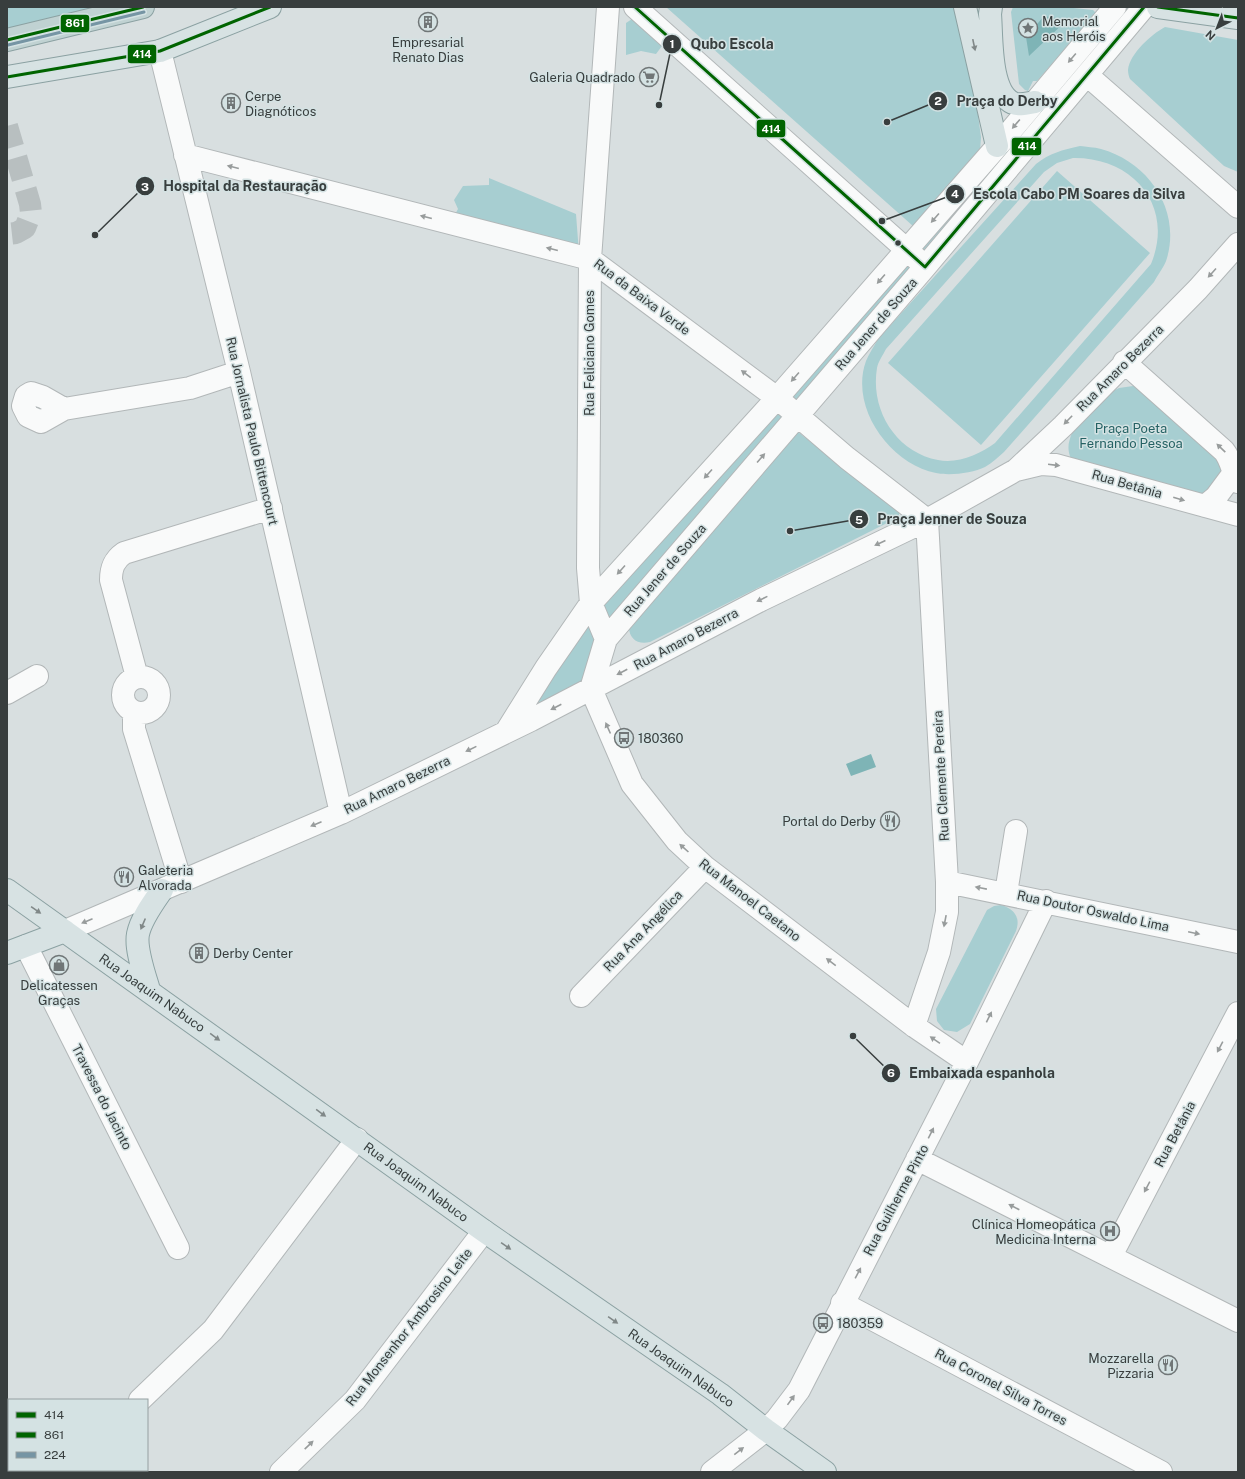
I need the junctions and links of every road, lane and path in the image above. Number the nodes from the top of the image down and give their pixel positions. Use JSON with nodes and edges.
{"nodes":[{"id":1,"x":143,"y":7,"type":"edge"},
{"id":2,"x":270,"y":7,"type":"edge"},
{"id":3,"x":608,"y":7,"type":"edge"},
{"id":4,"x":635,"y":7,"type":"edge"},
{"id":5,"x":965,"y":7,"type":"edge"},
{"id":6,"x":991,"y":7,"type":"edge"},
{"id":7,"x":1115,"y":7,"type":"edge"},
{"id":8,"x":1144,"y":7,"type":"edge"},
{"id":9,"x":1158,"y":7,"type":"edge"},
{"id":10,"x":1238,"y":18,"type":"edge"},
{"id":11,"x":7,"y":40,"type":"edge"},
{"id":12,"x":160,"y":51,"type":"junction"},
{"id":13,"x":1086,"y":76,"type":"junction"},
{"id":14,"x":7,"y":77,"type":"edge"},
{"id":15,"x":1035,"y":102,"type":"junction"},
{"id":16,"x":997,"y":146,"type":"junction"},
{"id":17,"x":185,"y":155,"type":"junction"},
{"id":18,"x":1238,"y":207,"type":"edge"},
{"id":19,"x":1238,"y":244,"type":"edge"},
{"id":20,"x":907,"y":250,"type":"junction"},
{"id":21,"x":590,"y":259,"type":"junction"},
{"id":22,"x":926,"y":267,"type":"junction"},
{"id":23,"x":1124,"y":362,"type":"junction"},
{"id":24,"x":239,"y":372,"type":"junction"},
{"id":25,"x":777,"y":398,"type":"junction"},
{"id":26,"x":64,"y":409,"type":"dead end"},
{"id":27,"x":797,"y":416,"type":"junction"},
{"id":28,"x":1016,"y":470,"type":"junction"},
{"id":29,"x":1236,"y":478,"type":"edge"},
{"id":30,"x":1205,"y":506,"type":"junction"},
{"id":31,"x":271,"y":508,"type":"junction"},
{"id":32,"x":1238,"y":515,"type":"edge"},
{"id":33,"x":927,"y":520,"type":"junction"},
{"id":34,"x":591,"y":603,"type":"junction"},
{"id":35,"x":606,"y":639,"type":"junction"},
{"id":36,"x":37,"y":676,"type":"dead end"},
{"id":37,"x":137,"y":677,"type":"junction"},
{"id":38,"x":591,"y":689,"type":"junction"},
{"id":39,"x":7,"y":693,"type":"edge"},
{"id":40,"x":134,"y":712,"type":"junction"},
{"id":41,"x":506,"y":732,"type":"junction"},
{"id":42,"x":341,"y":813,"type":"junction"},
{"id":43,"x":1016,"y":831,"type":"dead end"},
{"id":44,"x":705,"y":867,"type":"junction"},
{"id":45,"x":947,"y":882,"type":"junction"},
{"id":46,"x":171,"y":886,"type":"junction"},
{"id":47,"x":7,"y":890,"type":"edge"},
{"id":48,"x":1006,"y":893,"type":"junction"},
{"id":49,"x":1046,"y":901,"type":"junction"},
{"id":50,"x":65,"y":931,"type":"junction"},
{"id":51,"x":1238,"y":942,"type":"edge"},
{"id":52,"x":17,"y":949,"type":"edge"},
{"id":53,"x":149,"y":990,"type":"junction"},
{"id":54,"x":581,"y":996,"type":"dead end"},
{"id":55,"x":1238,"y":1013,"type":"edge"},
{"id":56,"x":914,"y":1026,"type":"junction"},
{"id":57,"x":967,"y":1062,"type":"junction"},
{"id":58,"x":357,"y":1139,"type":"junction"},
{"id":59,"x":918,"y":1159,"type":"junction"},
{"id":60,"x":484,"y":1230,"type":"junction"},
{"id":61,"x":178,"y":1248,"type":"dead end"},
{"id":62,"x":1111,"y":1256,"type":"junction"},
{"id":63,"x":842,"y":1303,"type":"junction"},
{"id":64,"x":1238,"y":1321,"type":"edge"},
{"id":65,"x":141,"y":1399,"type":"edge"},
{"id":66,"x":766,"y":1430,"type":"junction"},
{"id":67,"x":281,"y":1472,"type":"edge"},
{"id":68,"x":712,"y":1472,"type":"edge"},
{"id":69,"x":825,"y":1472,"type":"edge"},
{"id":70,"x":1161,"y":1472,"type":"edge"}],
"edges":[{"from":1,"to":11,"type":"highway"},
{"from":2,"to":12,"type":"main road"},
{"from":3,"to":21,"type":"street","name":"Rua Feliciano Gomes"},
{"from":4,"to":20,"type":"street"},
{"from":5,"to":16,"type":"main road","one_way":true},
{"from":6,"to":15,"type":"main road"},
{"from":7,"to":15,"type":"street","name":"Rua Jener de Souza","one_way":true},
{"from":8,"to":13,"type":"street","name":"Rua Jener de Souza"},
{"from":9,"to":10,"type":"main road"},
{"from":12,"to":14,"type":"main road"},
{"from":12,"to":17,"type":"street","name":"Rua Jornalista Paulo Bittencourt"},
{"from":13,"to":18,"type":"street"},
{"from":13,"to":22,"type":"street","name":"Rua Jener de Souza"},
{"from":15,"to":16,"type":"street","name":"Rua Jener de Souza","one_way":true},
{"from":16,"to":20,"type":"street","name":"Rua Jener de Souza","one_way":true},
{"from":21,"to":17,"type":"street","name":"Rua da Baixa Verde","one_way":true},
{"from":17,"to":24,"type":"street","name":"Rua Jornalista Paulo Bittencourt"},
{"from":19,"to":23,"type":"street","name":"Rua Amaro Bezerra","one_way":true},
{"from":20,"to":22,"type":"street"},
{"from":20,"to":25,"type":"street","name":"Rua Jener de Souza","one_way":true},
{"from":25,"to":21,"type":"street","name":"Rua da Baixa Verde","one_way":true},
{"from":21,"to":34,"type":"street","name":"Rua Feliciano Gomes"},
{"from":22,"to":27,"type":"street","name":"Rua Jener de Souza"},
{"from":23,"to":28,"type":"street","name":"Rua Amaro Bezerra","one_way":true},
{"from":29,"to":23,"type":"street","one_way":true},
{"from":24,"to":26,"type":"street"},
{"from":24,"to":31,"type":"street","name":"Rua Jornalista Paulo Bittencourt"},
{"from":25,"to":27,"type":"street","name":"Rua da Baixa Verde"},
{"from":25,"to":34,"type":"street","name":"Rua Jener de Souza","one_way":true},
{"from":27,"to":33,"type":"street","name":"Rua da Baixa Verde"},
{"from":35,"to":27,"type":"street","name":"Rua Jener de Souza","one_way":true},
{"from":28,"to":30,"type":"street","name":"Rua Betânia","one_way":true},
{"from":28,"to":33,"type":"street","name":"Rua Amaro Bezerra"},
{"from":29,"to":30,"type":"street"},
{"from":30,"to":32,"type":"street","name":"Rua Betânia"},
{"from":31,"to":37,"type":"street"},
{"from":31,"to":42,"type":"street","name":"Rua Jornalista Paulo Bittencourt"},
{"from":33,"to":38,"type":"street","name":"Rua Amaro Bezerra","one_way":true},
{"from":33,"to":45,"type":"street","name":"Rua Clemente Pereira"},
{"from":34,"to":35,"type":"street"},
{"from":34,"to":41,"type":"street","name":"Rua Jener de Souza"},
{"from":35,"to":38,"type":"street","name":"Rua Jener de Souza"},
{"from":36,"to":39,"type":"street"},
{"from":37,"to":40,"type":"street"},
{"from":37,"to":40,"type":"street"},
{"from":38,"to":41,"type":"street","name":"Rua Amaro Bezerra","one_way":true},
{"from":44,"to":38,"type":"street","name":"Rua Manoel Caetano","one_way":true},
{"from":40,"to":46,"type":"street"},
{"from":41,"to":42,"type":"street","name":"Rua Amaro Bezerra","one_way":true},
{"from":42,"to":46,"type":"street","name":"Rua Amaro Bezerra","one_way":true},
{"from":43,"to":48,"type":"street"},
{"from":44,"to":54,"type":"street","name":"Rua Ana Angélica"},
{"from":56,"to":44,"type":"street","name":"Rua Manoel Caetano","one_way":true},
{"from":48,"to":45,"type":"street","name":"Rua Doutor Oswaldo Lima","one_way":true},
{"from":45,"to":56,"type":"street","name":"Rua Clemente Pereira","one_way":true},
{"from":46,"to":50,"type":"street","name":"Rua Amaro Bezerra","one_way":true},
{"from":46,"to":53,"type":"main road","one_way":true},
{"from":47,"to":50,"type":"main road","name":"Rua Joaquim Nabuco","one_way":true},
{"from":48,"to":49,"type":"street","name":"Rua Doutor Oswaldo Lima"},
{"from":49,"to":51,"type":"street","name":"Rua Doutor Oswaldo Lima","one_way":true},
{"from":57,"to":49,"type":"street","name":"Rua Guilherme Pinto","one_way":true},
{"from":50,"to":52,"type":"main road"},
{"from":50,"to":53,"type":"main road","name":"Rua Joaquim Nabuco"},
{"from":52,"to":61,"type":"street","name":"Travessa do Jacinto"},
{"from":53,"to":58,"type":"main road","name":"Rua Joaquim Nabuco","one_way":true},
{"from":55,"to":62,"type":"street","name":"Rua Betânia","one_way":true},
{"from":57,"to":56,"type":"street","name":"Rua Manoel Caetano","one_way":true},
{"from":59,"to":57,"type":"street","name":"Rua Guilherme Pinto","one_way":true},
{"from":58,"to":60,"type":"main road","name":"Rua Joaquim Nabuco"},
{"from":58,"to":65,"type":"street"},
{"from":62,"to":59,"type":"street","one_way":true},
{"from":63,"to":59,"type":"street","name":"Rua Guilherme Pinto","one_way":true},
{"from":60,"to":66,"type":"main road","name":"Rua Joaquim Nabuco","one_way":true},
{"from":67,"to":60,"type":"street","name":"Rua Monsenhor Ambrosino Leite","one_way":true},
{"from":62,"to":64,"type":"street"},
{"from":66,"to":63,"type":"street","name":"Rua Guilherme Pinto","one_way":true},
{"from":63,"to":70,"type":"street","name":"Rua Coronel Silva Torres"},
{"from":68,"to":66,"type":"street","name":"Rua Guilherme Pinto","one_way":true},
{"from":66,"to":69,"type":"main road","name":"Rua Joaquim Nabuco"}]}
